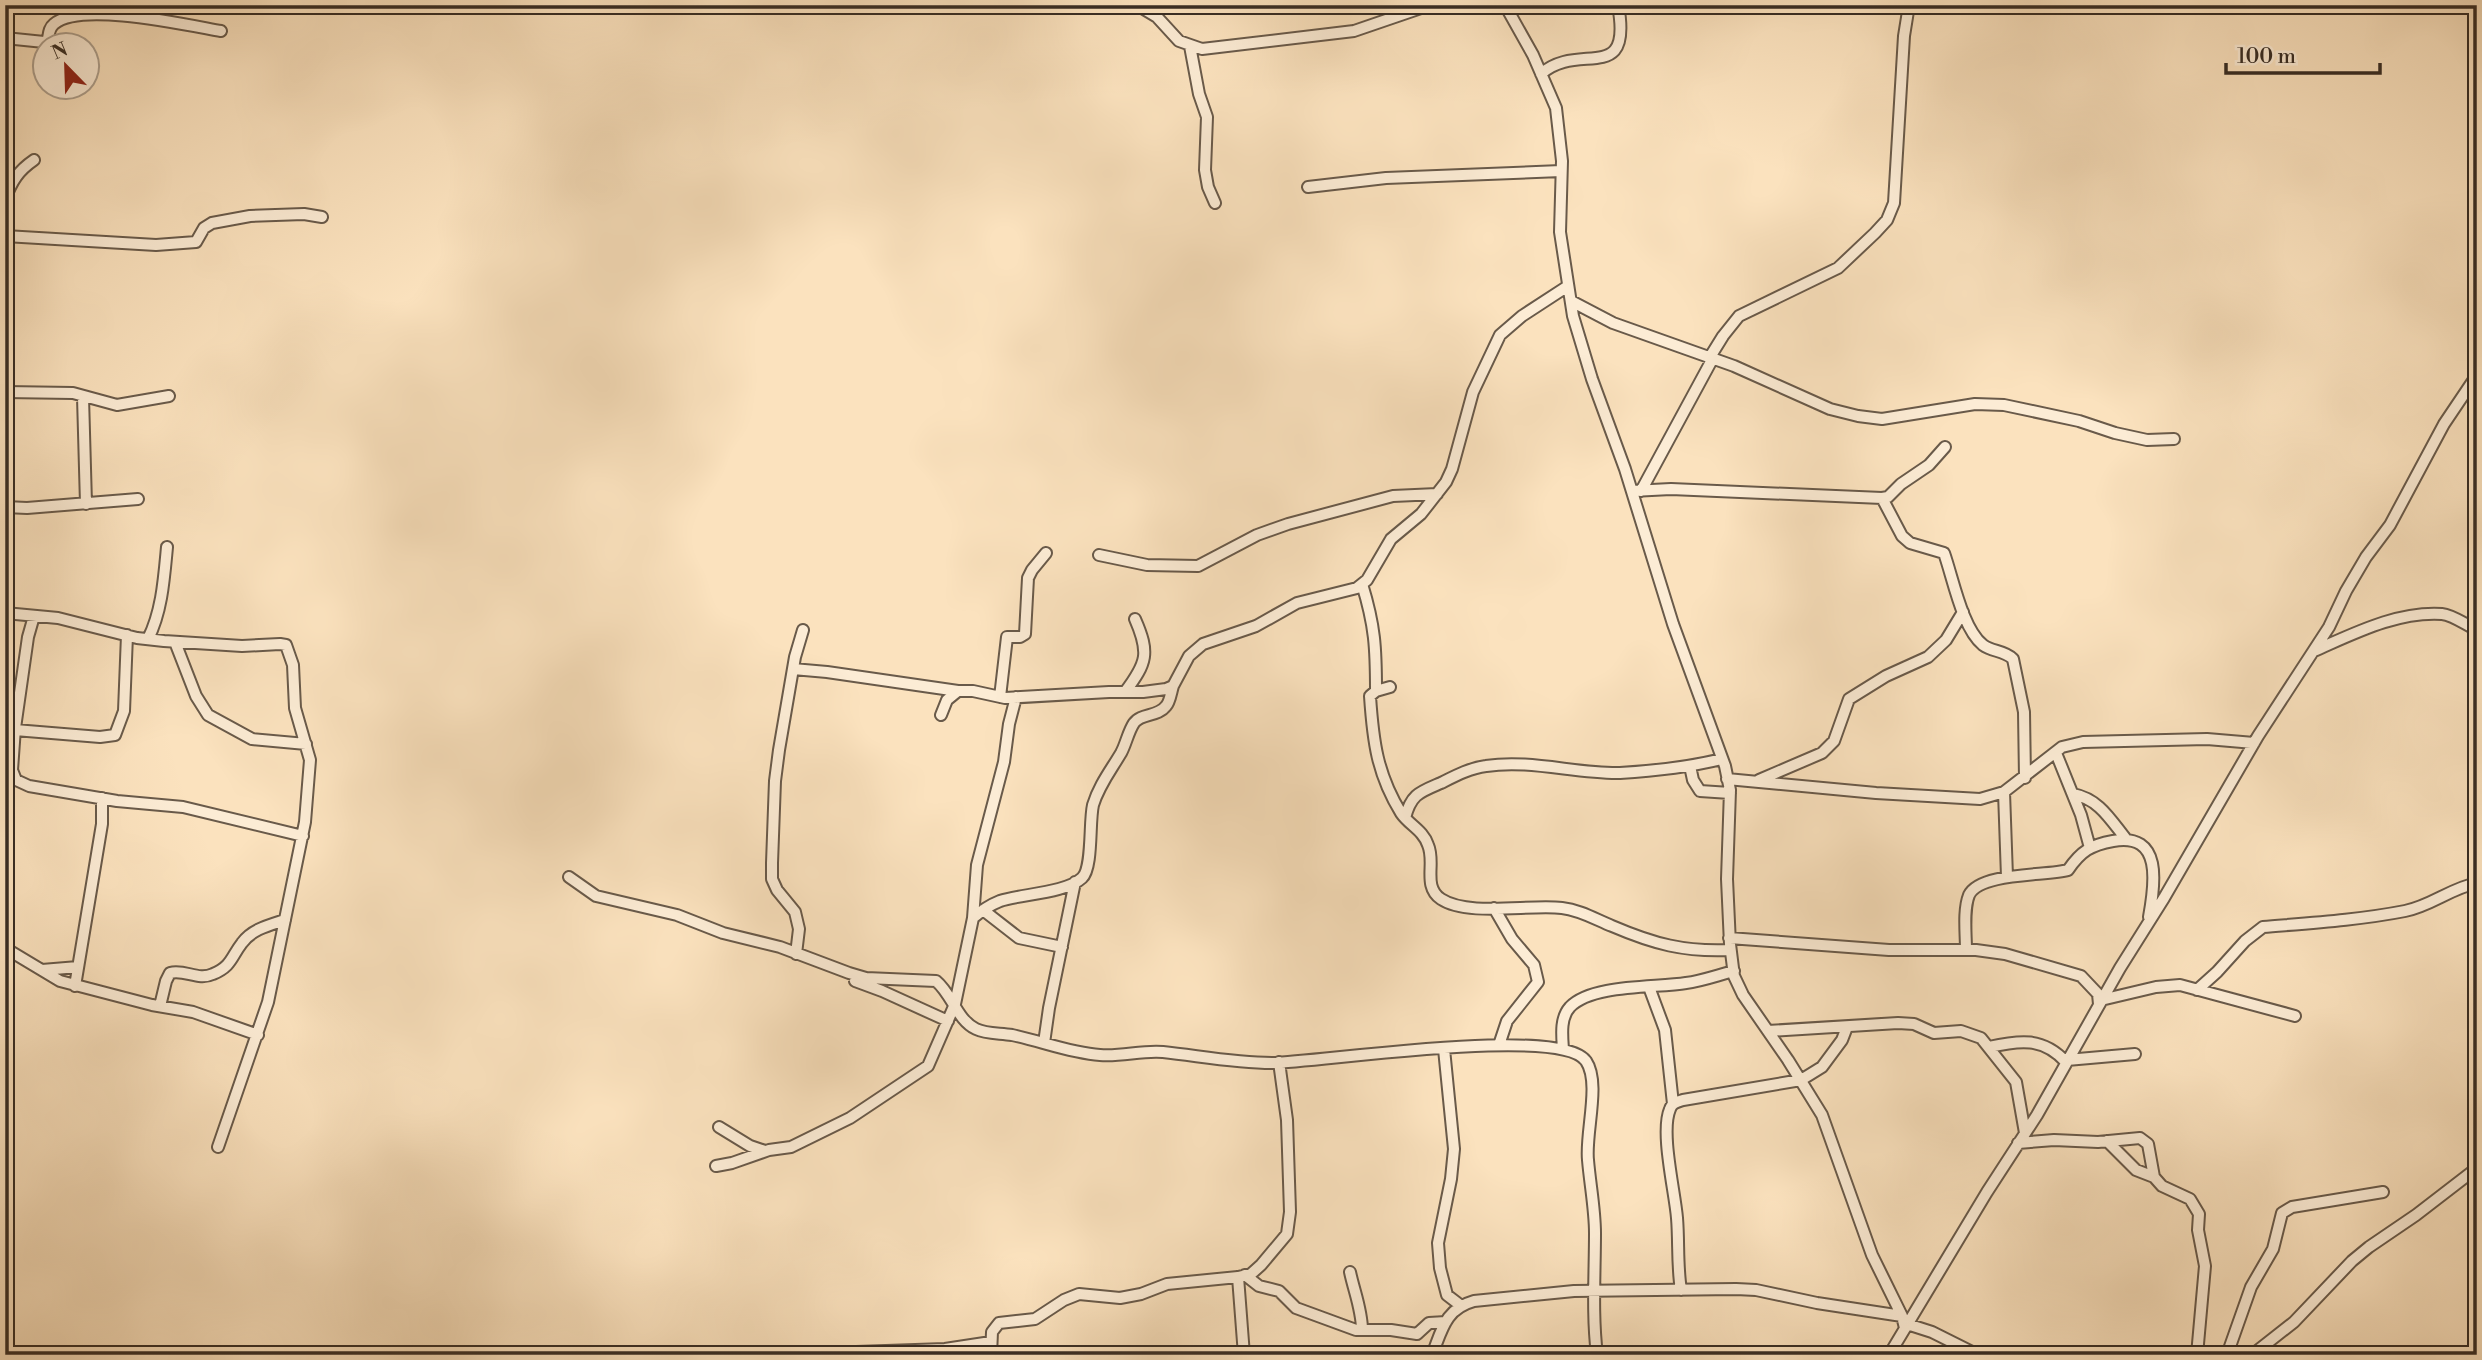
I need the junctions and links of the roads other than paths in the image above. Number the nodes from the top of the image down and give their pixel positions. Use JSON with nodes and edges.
{"nodes":[{"id":1,"x":1137,"y":5,"type":"edge"},
{"id":2,"x":1430,"y":5,"type":"edge"},
{"id":3,"x":1505,"y":5,"type":"edge"},
{"id":4,"x":1618,"y":5,"type":"edge"},
{"id":5,"x":1909,"y":5,"type":"edge"},
{"id":6,"x":221,"y":31,"type":"dead end"},
{"id":7,"x":5,"y":38,"type":"edge"},
{"id":8,"x":1190,"y":46,"type":"junction"},
{"id":9,"x":1541,"y":74,"type":"junction"},
{"id":10,"x":34,"y":160,"type":"dead end"},
{"id":11,"x":1561,"y":171,"type":"junction"},
{"id":12,"x":1308,"y":187,"type":"dead end"},
{"id":13,"x":5,"y":199,"type":"edge"},
{"id":14,"x":1215,"y":203,"type":"dead end"},
{"id":15,"x":322,"y":217,"type":"dead end"},
{"id":16,"x":5,"y":236,"type":"edge"},
{"id":17,"x":1568,"y":286,"type":"junction"},
{"id":18,"x":1571,"y":301,"type":"junction"},
{"id":19,"x":1711,"y":357,"type":"junction"},
{"id":20,"x":2477,"y":375,"type":"edge"},
{"id":21,"x":5,"y":391,"type":"edge"},
{"id":22,"x":83,"y":397,"type":"junction"},
{"id":23,"x":169,"y":397,"type":"dead end"},
{"id":24,"x":2174,"y":439,"type":"dead end"},
{"id":25,"x":1945,"y":447,"type":"dead end"},
{"id":26,"x":1636,"y":491,"type":"junction"},
{"id":27,"x":1437,"y":494,"type":"junction"},
{"id":28,"x":1882,"y":498,"type":"junction"},
{"id":29,"x":138,"y":499,"type":"dead end"},
{"id":30,"x":86,"y":503,"type":"junction"},
{"id":31,"x":5,"y":508,"type":"edge"},
{"id":32,"x":167,"y":547,"type":"dead end"},
{"id":33,"x":1046,"y":553,"type":"dead end"},
{"id":34,"x":1099,"y":555,"type":"dead end"},
{"id":35,"x":1362,"y":584,"type":"junction"},
{"id":36,"x":1963,"y":612,"type":"junction"},
{"id":37,"x":5,"y":613,"type":"edge"},
{"id":38,"x":34,"y":616,"type":"junction"},
{"id":39,"x":1135,"y":619,"type":"dead end"},
{"id":40,"x":803,"y":630,"type":"dead end"},
{"id":41,"x":2477,"y":630,"type":"edge"},
{"id":42,"x":127,"y":635,"type":"junction"},
{"id":43,"x":148,"y":639,"type":"junction"},
{"id":44,"x":175,"y":642,"type":"junction"},
{"id":45,"x":2314,"y":651,"type":"junction"},
{"id":46,"x":793,"y":669,"type":"junction"},
{"id":47,"x":1173,"y":686,"type":"junction"},
{"id":48,"x":1390,"y":687,"type":"dead end"},
{"id":49,"x":958,"y":691,"type":"junction"},
{"id":50,"x":1376,"y":691,"type":"junction"},
{"id":51,"x":1125,"y":692,"type":"junction"},
{"id":52,"x":1000,"y":697,"type":"junction"},
{"id":53,"x":1016,"y":697,"type":"junction"},
{"id":54,"x":941,"y":715,"type":"dead end"},
{"id":55,"x":11,"y":728,"type":"edge"},
{"id":56,"x":2254,"y":743,"type":"junction"},
{"id":57,"x":306,"y":744,"type":"junction"},
{"id":58,"x":2056,"y":752,"type":"junction"},
{"id":59,"x":1722,"y":759,"type":"junction"},
{"id":60,"x":1690,"y":766,"type":"junction"},
{"id":61,"x":2025,"y":778,"type":"junction"},
{"id":62,"x":1727,"y":779,"type":"junction"},
{"id":63,"x":1757,"y":781,"type":"junction"},
{"id":64,"x":2004,"y":792,"type":"junction"},
{"id":65,"x":1730,"y":793,"type":"junction"},
{"id":66,"x":2073,"y":794,"type":"junction"},
{"id":67,"x":103,"y":798,"type":"junction"},
{"id":68,"x":1405,"y":818,"type":"junction"},
{"id":69,"x":303,"y":835,"type":"junction"},
{"id":70,"x":2126,"y":839,"type":"junction"},
{"id":71,"x":2090,"y":848,"type":"junction"},
{"id":72,"x":569,"y":877,"type":"dead end"},
{"id":73,"x":2007,"y":877,"type":"junction"},
{"id":74,"x":1075,"y":882,"type":"junction"},
{"id":75,"x":2477,"y":883,"type":"edge"},
{"id":76,"x":1494,"y":908,"type":"junction"},
{"id":77,"x":983,"y":910,"type":"junction"},
{"id":78,"x":972,"y":918,"type":"junction"},
{"id":79,"x":285,"y":920,"type":"junction"},
{"id":80,"x":2147,"y":925,"type":"junction"},
{"id":81,"x":1729,"y":938,"type":"junction"},
{"id":82,"x":1062,"y":947,"type":"junction"},
{"id":83,"x":5,"y":948,"type":"edge"},
{"id":84,"x":1730,"y":950,"type":"junction"},
{"id":85,"x":1966,"y":950,"type":"junction"},
{"id":86,"x":796,"y":954,"type":"junction"},
{"id":87,"x":819,"y":962,"type":"junction"},
{"id":88,"x":78,"y":967,"type":"junction"},
{"id":89,"x":42,"y":970,"type":"junction"},
{"id":90,"x":1734,"y":971,"type":"junction"},
{"id":91,"x":75,"y":986,"type":"junction"},
{"id":92,"x":1649,"y":987,"type":"junction"},
{"id":93,"x":2197,"y":989,"type":"junction"},
{"id":94,"x":2100,"y":1002,"type":"junction"},
{"id":95,"x":956,"y":1004,"type":"junction"},
{"id":96,"x":160,"y":1006,"type":"junction"},
{"id":97,"x":2295,"y":1016,"type":"dead end"},
{"id":98,"x":948,"y":1021,"type":"junction"},
{"id":99,"x":1847,"y":1027,"type":"junction"},
{"id":100,"x":1768,"y":1031,"type":"junction"},
{"id":101,"x":258,"y":1035,"type":"junction"},
{"id":102,"x":1044,"y":1043,"type":"junction"},
{"id":103,"x":1499,"y":1045,"type":"junction"},
{"id":104,"x":1989,"y":1047,"type":"junction"},
{"id":105,"x":1444,"y":1049,"type":"junction"},
{"id":106,"x":1563,"y":1049,"type":"junction"},
{"id":107,"x":2135,"y":1054,"type":"dead end"},
{"id":108,"x":2067,"y":1061,"type":"junction"},
{"id":109,"x":1279,"y":1062,"type":"junction"},
{"id":110,"x":1801,"y":1080,"type":"junction"},
{"id":111,"x":1673,"y":1104,"type":"junction"},
{"id":112,"x":719,"y":1127,"type":"dead end"},
{"id":113,"x":2022,"y":1138,"type":"junction"},
{"id":114,"x":2107,"y":1141,"type":"junction"},
{"id":115,"x":218,"y":1147,"type":"dead end"},
{"id":116,"x":765,"y":1152,"type":"junction"},
{"id":117,"x":716,"y":1166,"type":"dead end"},
{"id":118,"x":2477,"y":1168,"type":"edge"},
{"id":119,"x":2154,"y":1177,"type":"junction"},
{"id":120,"x":2383,"y":1192,"type":"dead end"},
{"id":121,"x":1350,"y":1272,"type":"dead end"},
{"id":122,"x":1242,"y":1276,"type":"junction"},
{"id":123,"x":1681,"y":1290,"type":"junction"},
{"id":124,"x":1594,"y":1291,"type":"junction"},
{"id":125,"x":1460,"y":1305,"type":"junction"},
{"id":126,"x":1446,"y":1322,"type":"junction"},
{"id":127,"x":1905,"y":1323,"type":"junction"},
{"id":128,"x":1362,"y":1330,"type":"junction"},
{"id":129,"x":991,"y":1342,"type":"junction"},
{"id":130,"x":846,"y":1355,"type":"edge"},
{"id":131,"x":991,"y":1355,"type":"edge"},
{"id":132,"x":1244,"y":1355,"type":"edge"},
{"id":133,"x":1432,"y":1355,"type":"edge"},
{"id":134,"x":1597,"y":1355,"type":"edge"},
{"id":135,"x":1888,"y":1355,"type":"edge"},
{"id":136,"x":1978,"y":1355,"type":"edge"},
{"id":137,"x":2197,"y":1355,"type":"edge"},
{"id":138,"x":2227,"y":1355,"type":"edge"},
{"id":139,"x":2252,"y":1355,"type":"edge"}],
"edges":[{"from":1,"to":8,"type":"street"},
{"from":2,"to":8,"type":"street"},
{"from":3,"to":9,"type":"street"},
{"from":4,"to":9,"type":"street"},
{"from":5,"to":19,"type":"street"},
{"from":6,"to":7,"type":"street"},
{"from":8,"to":14,"type":"street"},
{"from":9,"to":11,"type":"street"},
{"from":10,"to":13,"type":"street"},
{"from":11,"to":12,"type":"street"},
{"from":11,"to":17,"type":"street"},
{"from":15,"to":16,"type":"street"},
{"from":17,"to":18,"type":"street"},
{"from":17,"to":27,"type":"street"},
{"from":18,"to":19,"type":"street"},
{"from":18,"to":26,"type":"street"},
{"from":19,"to":24,"type":"street"},
{"from":19,"to":26,"type":"street"},
{"from":20,"to":45,"type":"street"},
{"from":21,"to":22,"type":"street"},
{"from":22,"to":23,"type":"street"},
{"from":22,"to":30,"type":"street"},
{"from":25,"to":28,"type":"street"},
{"from":26,"to":28,"type":"street"},
{"from":26,"to":59,"type":"street"},
{"from":27,"to":34,"type":"street"},
{"from":27,"to":35,"type":"street"},
{"from":28,"to":36,"type":"street"},
{"from":29,"to":30,"type":"street"},
{"from":30,"to":31,"type":"street"},
{"from":32,"to":43,"type":"street"},
{"from":33,"to":52,"type":"street"},
{"from":35,"to":47,"type":"street"},
{"from":35,"to":50,"type":"street"},
{"from":36,"to":61,"type":"street"},
{"from":36,"to":63,"type":"street"},
{"from":37,"to":38,"type":"street"},
{"from":38,"to":42,"type":"street"},
{"from":38,"to":55,"type":"street"},
{"from":39,"to":51,"type":"street"},
{"from":40,"to":46,"type":"street"},
{"from":41,"to":45,"type":"street"},
{"from":42,"to":43,"type":"street"},
{"from":42,"to":55,"type":"street"},
{"from":43,"to":44,"type":"street"},
{"from":44,"to":57,"type":"street"},
{"from":44,"to":57,"type":"street"},
{"from":45,"to":56,"type":"street"},
{"from":46,"to":49,"type":"street"},
{"from":46,"to":86,"type":"street"},
{"from":47,"to":51,"type":"street"},
{"from":47,"to":74,"type":"street"},
{"from":48,"to":50,"type":"street"},
{"from":49,"to":52,"type":"street"},
{"from":49,"to":54,"type":"street"},
{"from":50,"to":68,"type":"street"},
{"from":51,"to":53,"type":"street"},
{"from":52,"to":53,"type":"street"},
{"from":53,"to":78,"type":"street"},
{"from":55,"to":67,"type":"street"},
{"from":56,"to":58,"type":"street"},
{"from":56,"to":80,"type":"street"},
{"from":57,"to":69,"type":"street"},
{"from":58,"to":61,"type":"street"},
{"from":58,"to":66,"type":"street"},
{"from":59,"to":60,"type":"street"},
{"from":59,"to":62,"type":"street"},
{"from":60,"to":65,"type":"street"},
{"from":60,"to":68,"type":"street"},
{"from":61,"to":64,"type":"street"},
{"from":62,"to":63,"type":"street"},
{"from":62,"to":65,"type":"street"},
{"from":63,"to":64,"type":"street"},
{"from":64,"to":73,"type":"street"},
{"from":65,"to":81,"type":"street"},
{"from":66,"to":70,"type":"street"},
{"from":66,"to":71,"type":"street"},
{"from":67,"to":69,"type":"street"},
{"from":67,"to":88,"type":"street"},
{"from":68,"to":76,"type":"street"},
{"from":69,"to":79,"type":"street"},
{"from":70,"to":71,"type":"street"},
{"from":70,"to":80,"type":"street"},
{"from":71,"to":73,"type":"street"},
{"from":72,"to":86,"type":"street"},
{"from":73,"to":85,"type":"street"},
{"from":74,"to":77,"type":"street"},
{"from":74,"to":82,"type":"street"},
{"from":75,"to":93,"type":"street"},
{"from":76,"to":84,"type":"street"},
{"from":76,"to":103,"type":"street"},
{"from":77,"to":78,"type":"street"},
{"from":77,"to":82,"type":"street"},
{"from":78,"to":95,"type":"street"},
{"from":79,"to":96,"type":"street"},
{"from":79,"to":101,"type":"street"},
{"from":80,"to":94,"type":"street"},
{"from":81,"to":84,"type":"street"},
{"from":81,"to":85,"type":"street"},
{"from":82,"to":102,"type":"street"},
{"from":83,"to":89,"type":"street"},
{"from":84,"to":90,"type":"street"},
{"from":85,"to":94,"type":"street"},
{"from":86,"to":87,"type":"street"},
{"from":87,"to":95,"type":"street"},
{"from":87,"to":98,"type":"street"},
{"from":88,"to":89,"type":"street"},
{"from":88,"to":91,"type":"street"},
{"from":89,"to":91,"type":"street"},
{"from":90,"to":92,"type":"street"},
{"from":90,"to":100,"type":"street"},
{"from":91,"to":96,"type":"street"},
{"from":92,"to":106,"type":"street"},
{"from":92,"to":111,"type":"street"},
{"from":93,"to":94,"type":"street"},
{"from":93,"to":97,"type":"street"},
{"from":94,"to":108,"type":"street"},
{"from":95,"to":98,"type":"street"},
{"from":95,"to":102,"type":"street"},
{"from":96,"to":101,"type":"street"},
{"from":98,"to":116,"type":"street"},
{"from":99,"to":100,"type":"street"},
{"from":99,"to":104,"type":"street"},
{"from":99,"to":110,"type":"street"},
{"from":100,"to":110,"type":"street"},
{"from":101,"to":115,"type":"street"},
{"from":102,"to":109,"type":"street"},
{"from":103,"to":105,"type":"street"},
{"from":103,"to":106,"type":"street"},
{"from":104,"to":108,"type":"street"},
{"from":104,"to":113,"type":"street"},
{"from":105,"to":109,"type":"street"},
{"from":105,"to":125,"type":"street"},
{"from":106,"to":124,"type":"street"},
{"from":107,"to":108,"type":"street"},
{"from":108,"to":113,"type":"street"},
{"from":109,"to":122,"type":"street"},
{"from":110,"to":111,"type":"street"},
{"from":110,"to":127,"type":"street"},
{"from":111,"to":123,"type":"street"},
{"from":112,"to":116,"type":"street"},
{"from":113,"to":114,"type":"street"},
{"from":113,"to":127,"type":"street"},
{"from":114,"to":119,"type":"street"},
{"from":114,"to":119,"type":"street"},
{"from":116,"to":117,"type":"street"},
{"from":118,"to":139,"type":"street"},
{"from":119,"to":137,"type":"street"},
{"from":120,"to":138,"type":"street"},
{"from":121,"to":128,"type":"street"},
{"from":122,"to":128,"type":"street"},
{"from":122,"to":129,"type":"street"},
{"from":122,"to":132,"type":"street"},
{"from":123,"to":124,"type":"street"},
{"from":123,"to":127,"type":"street"},
{"from":124,"to":125,"type":"street"},
{"from":124,"to":134,"type":"street"},
{"from":125,"to":126,"type":"street"},
{"from":126,"to":128,"type":"street"},
{"from":126,"to":133,"type":"street"},
{"from":127,"to":135,"type":"street"},
{"from":127,"to":136,"type":"street"},
{"from":129,"to":130,"type":"street"},
{"from":129,"to":131,"type":"street"}]}
